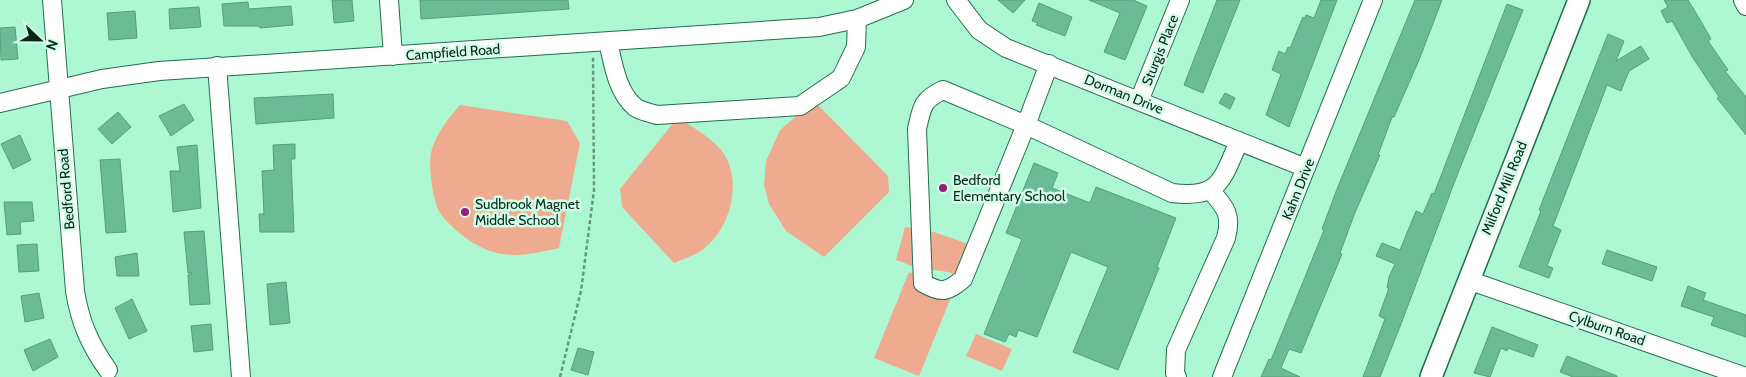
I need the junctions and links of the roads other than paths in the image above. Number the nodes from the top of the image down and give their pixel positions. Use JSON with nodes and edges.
{"nodes":[{"id":1,"x":52,"y":0,"type":"edge"},
{"id":2,"x":389,"y":0,"type":"edge"},
{"id":3,"x":904,"y":0,"type":"edge"},
{"id":4,"x":956,"y":0,"type":"edge"},
{"id":5,"x":1180,"y":0,"type":"edge"},
{"id":6,"x":1373,"y":0,"type":"edge"},
{"id":7,"x":1579,"y":0,"type":"edge"},
{"id":8,"x":1742,"y":0,"type":"edge"},
{"id":9,"x":1746,"y":6,"type":"edge"},
{"id":10,"x":857,"y":19,"type":"junction"},
{"id":11,"x":601,"y":43,"type":"junction"},
{"id":12,"x":392,"y":56,"type":"junction"},
{"id":13,"x":1049,"y":64,"type":"junction"},
{"id":14,"x":217,"y":66,"type":"junction"},
{"id":15,"x":58,"y":89,"type":"junction"},
{"id":16,"x":1140,"y":101,"type":"junction"},
{"id":17,"x":0,"y":103,"type":"edge"},
{"id":18,"x":1026,"y":125,"type":"junction"},
{"id":19,"x":1239,"y":141,"type":"junction"},
{"id":20,"x":1306,"y":168,"type":"junction"},
{"id":21,"x":1211,"y":191,"type":"junction"},
{"id":22,"x":1468,"y":280,"type":"junction"},
{"id":23,"x":108,"y":370,"type":"dead end"},
{"id":24,"x":241,"y":377,"type":"edge"},
{"id":25,"x":1177,"y":377,"type":"edge"},
{"id":26,"x":1222,"y":377,"type":"edge"},
{"id":27,"x":1431,"y":377,"type":"edge"},
{"id":28,"x":1746,"y":377,"type":"edge"}],
"edges":[{"from":1,"to":15,"type":"street","name":"Bedford Road"},
{"from":2,"to":12,"type":"street"},
{"from":3,"to":10,"type":"street","name":"Campfield Road"},
{"from":4,"to":13,"type":"street","name":"Dorman Drive"},
{"from":5,"to":16,"type":"street","name":"Sturgis Place"},
{"from":6,"to":20,"type":"street","name":"Kahn Drive"},
{"from":7,"to":22,"type":"main road","name":"Milford Mill Road"},
{"from":8,"to":9,"type":"street"},
{"from":10,"to":11,"type":"street","name":"Campfield Road"},
{"from":10,"to":11,"type":"street"},
{"from":11,"to":12,"type":"street","name":"Campfield Road"},
{"from":12,"to":14,"type":"street","name":"Campfield Road"},
{"from":13,"to":16,"type":"street","name":"Dorman Drive"},
{"from":13,"to":18,"type":"street"},
{"from":14,"to":15,"type":"street","name":"Campfield Road"},
{"from":14,"to":24,"type":"street"},
{"from":15,"to":17,"type":"street","name":"Campfield Road"},
{"from":15,"to":23,"type":"street","name":"Bedford Road"},
{"from":16,"to":19,"type":"street","name":"Dorman Drive"},
{"from":18,"to":18,"type":"street"},
{"from":18,"to":21,"type":"street"},
{"from":19,"to":20,"type":"street","name":"Dorman Drive"},
{"from":19,"to":21,"type":"street"},
{"from":20,"to":26,"type":"street","name":"Kahn Drive"},
{"from":21,"to":25,"type":"street"},
{"from":22,"to":27,"type":"main road","name":"Milford Mill Road"},
{"from":22,"to":28,"type":"street","name":"Cylburn Road"}]}
